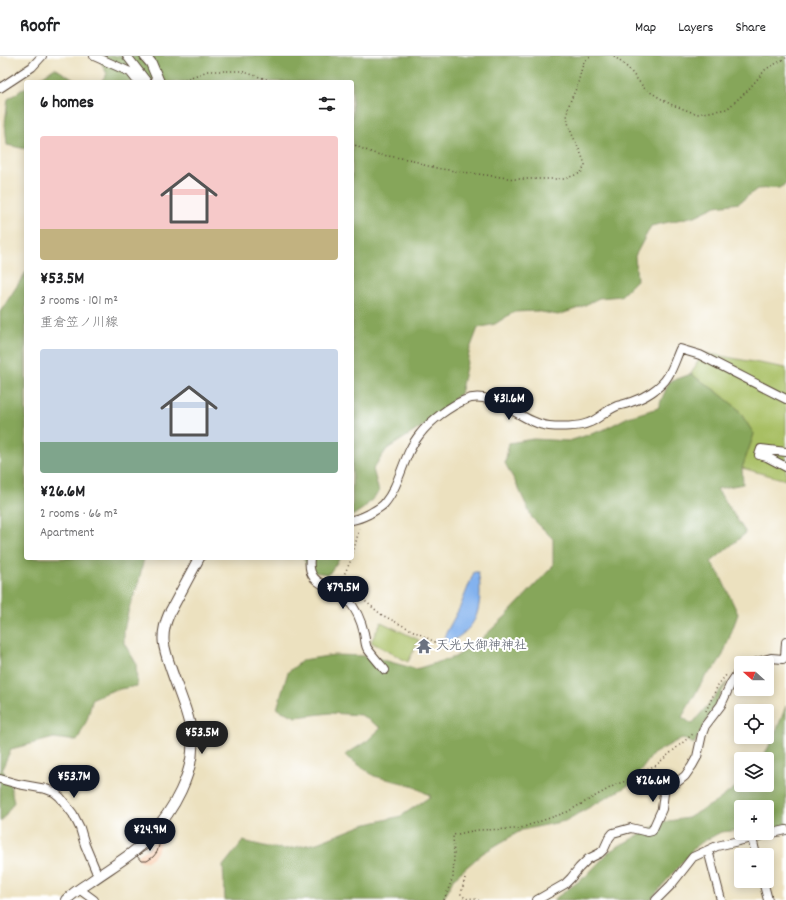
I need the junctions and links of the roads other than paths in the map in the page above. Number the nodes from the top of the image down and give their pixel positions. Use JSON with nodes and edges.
{"nodes":[{"id":1,"x":42,"y":56,"type":"edge"},
{"id":2,"x":94,"y":56,"type":"edge"},
{"id":3,"x":127,"y":56,"type":"edge"},
{"id":4,"x":146,"y":56,"type":"edge"},
{"id":5,"x":136,"y":80,"type":"edge"},
{"id":6,"x":145,"y":80,"type":"edge"},
{"id":7,"x":158,"y":80,"type":"edge"},
{"id":8,"x":0,"y":88,"type":"edge"},
{"id":9,"x":786,"y":399,"type":"edge"},
{"id":10,"x":786,"y":452,"type":"edge"},
{"id":11,"x":786,"y":467,"type":"edge"},
{"id":12,"x":354,"y":520,"type":"edge"},
{"id":13,"x":197,"y":560,"type":"edge"},
{"id":14,"x":310,"y":560,"type":"edge"},
{"id":15,"x":786,"y":642,"type":"edge"},
{"id":16,"x":774,"y":658,"type":"edge"},
{"id":17,"x":385,"y":670,"type":"dead end"},
{"id":18,"x":734,"y":679,"type":"edge"},
{"id":19,"x":0,"y":779,"type":"edge"},
{"id":20,"x":786,"y":830,"type":"edge"},
{"id":21,"x":774,"y":833,"type":"edge"},
{"id":22,"x":743,"y":840,"type":"edge"},
{"id":23,"x":708,"y":850,"type":"junction"},
{"id":24,"x":98,"y":876,"type":"junction"},
{"id":25,"x":765,"y":888,"type":"edge"},
{"id":26,"x":79,"y":889,"type":"junction"},
{"id":27,"x":66,"y":900,"type":"edge"},
{"id":28,"x":94,"y":900,"type":"edge"},
{"id":29,"x":537,"y":900,"type":"edge"},
{"id":30,"x":656,"y":900,"type":"edge"},
{"id":31,"x":721,"y":900,"type":"edge"},
{"id":32,"x":768,"y":900,"type":"edge"}],
"edges":[{"from":1,"to":8,"type":"street"},
{"from":2,"to":5,"type":"street"},
{"from":3,"to":6,"type":"street"},
{"from":4,"to":7,"type":"main road"},
{"from":9,"to":12,"type":"street"},
{"from":10,"to":11,"type":"street"},
{"from":13,"to":24,"type":"main road"},
{"from":14,"to":17,"type":"street"},
{"from":15,"to":16,"type":"street"},
{"from":18,"to":29,"type":"street"},
{"from":19,"to":24,"type":"street"},
{"from":20,"to":21,"type":"street"},
{"from":22,"to":23,"type":"street"},
{"from":23,"to":30,"type":"street"},
{"from":23,"to":31,"type":"street"},
{"from":24,"to":26,"type":"main road"},
{"from":25,"to":32,"type":"street"},
{"from":26,"to":27,"type":"main road"},
{"from":26,"to":28,"type":"street"}]}
